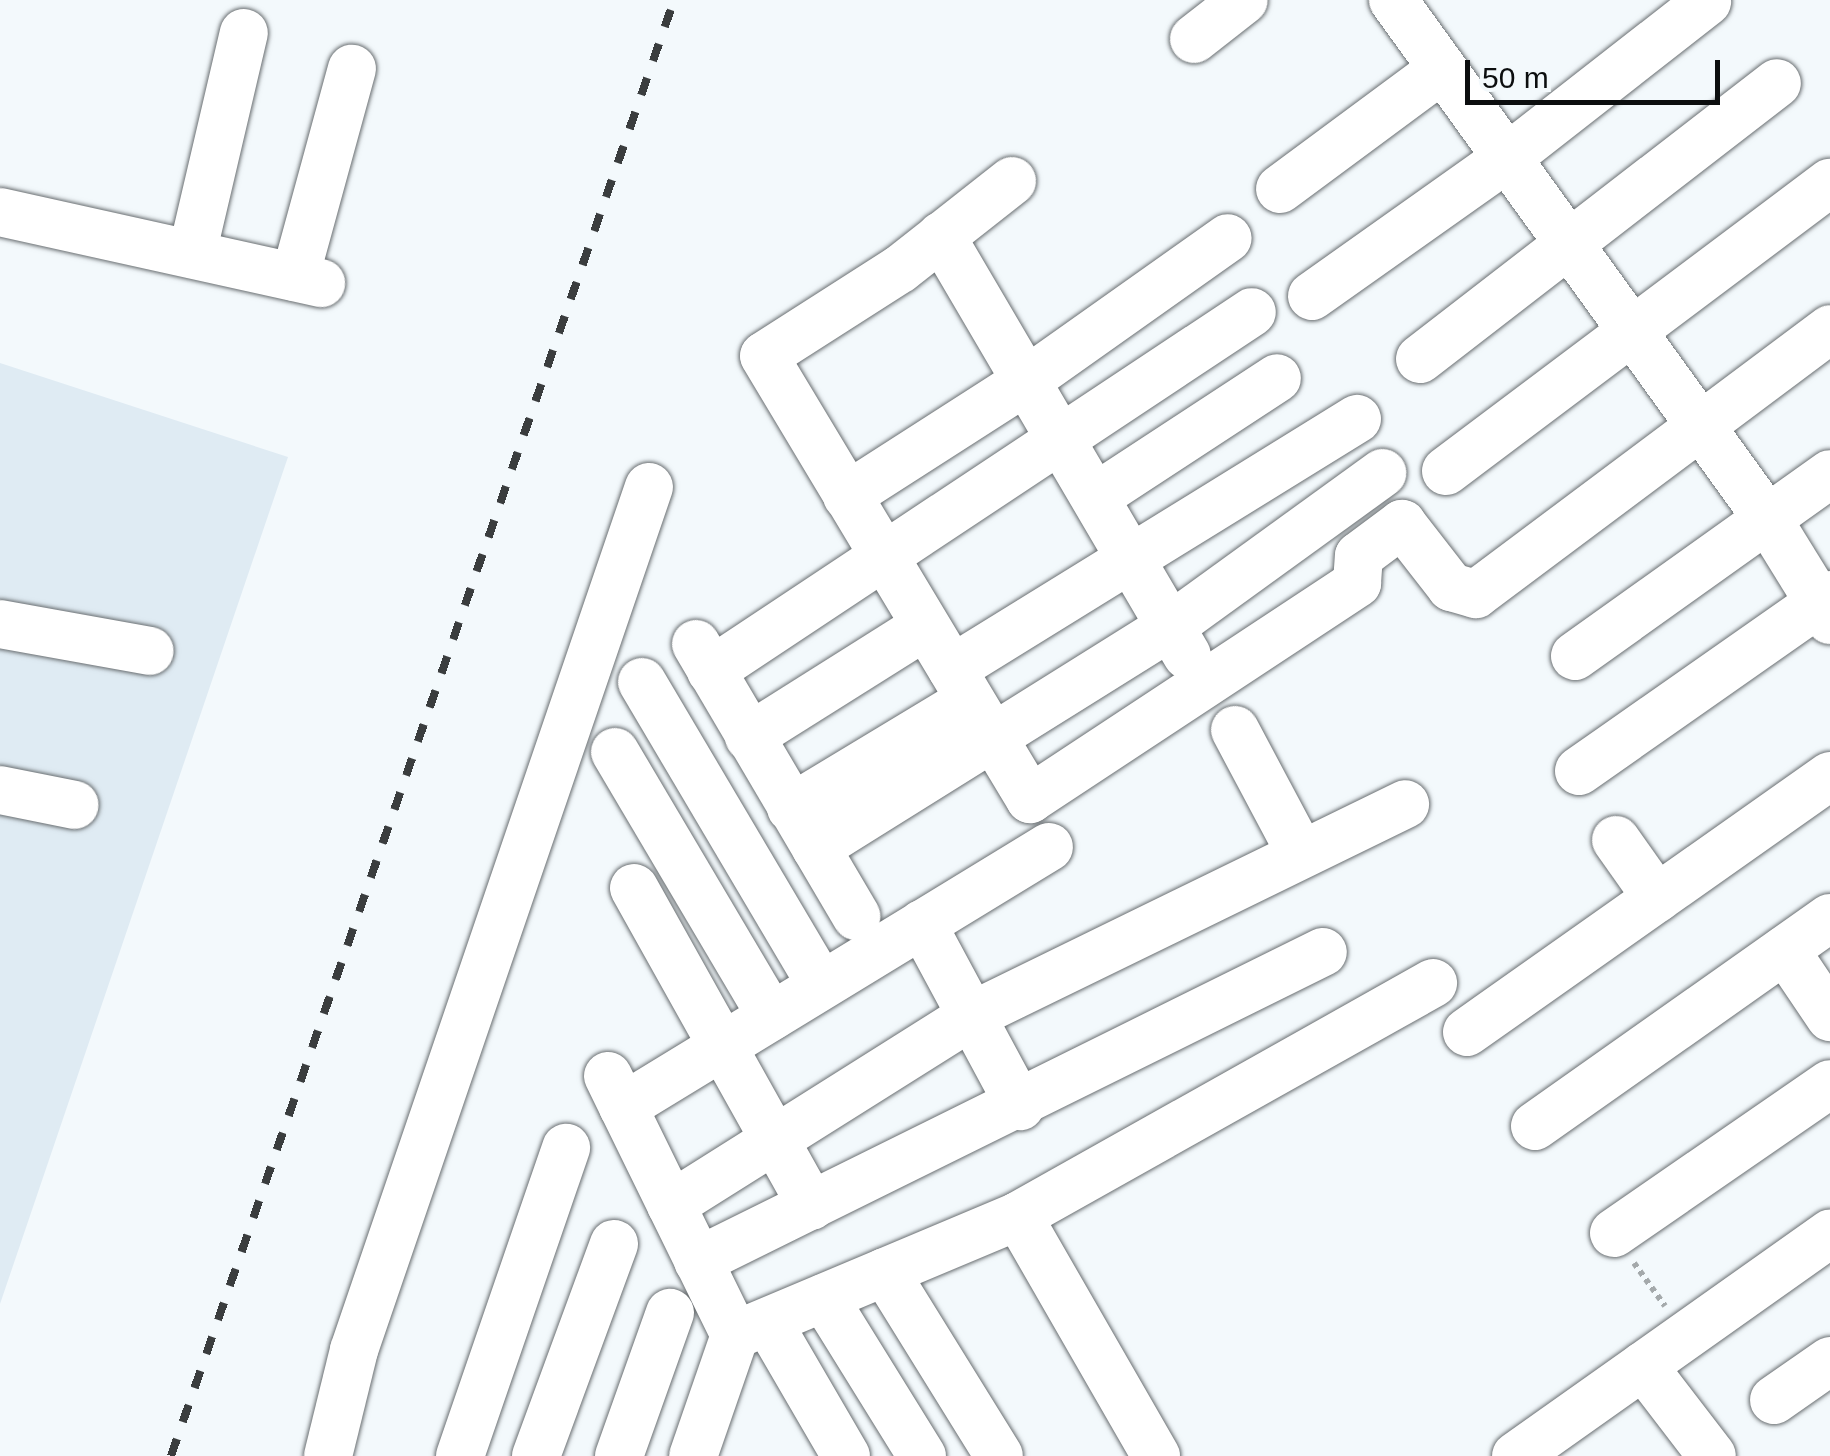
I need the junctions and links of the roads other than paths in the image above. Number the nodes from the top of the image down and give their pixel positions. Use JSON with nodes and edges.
{"nodes":[{"id":1,"x":1244,"y":0,"type":"edge"},
{"id":2,"x":1393,"y":0,"type":"edge"},
{"id":3,"x":1707,"y":2,"type":"edge"},
{"id":4,"x":244,"y":33,"type":"dead end"},
{"id":5,"x":1194,"y":39,"type":"dead end"},
{"id":6,"x":352,"y":69,"type":"dead end"},
{"id":7,"x":1441,"y":70,"type":"junction"},
{"id":8,"x":1778,"y":83,"type":"dead end"},
{"id":9,"x":1507,"y":158,"type":"junction"},
{"id":10,"x":1012,"y":181,"type":"dead end"},
{"id":11,"x":1830,"y":183,"type":"edge"},
{"id":12,"x":1280,"y":188,"type":"dead end"},
{"id":13,"x":0,"y":212,"type":"edge"},
{"id":14,"x":942,"y":236,"type":"junction"},
{"id":15,"x":1228,"y":238,"type":"dead end"},
{"id":16,"x":1571,"y":248,"type":"junction"},
{"id":17,"x":192,"y":254,"type":"junction"},
{"id":18,"x":1312,"y":296,"type":"dead end"},
{"id":19,"x":1252,"y":312,"type":"dead end"},
{"id":20,"x":1830,"y":329,"type":"edge"},
{"id":21,"x":1632,"y":334,"type":"junction"},
{"id":22,"x":1420,"y":359,"type":"dead end"},
{"id":23,"x":1277,"y":378,"type":"dead end"},
{"id":24,"x":1026,"y":381,"type":"junction"},
{"id":25,"x":1357,"y":420,"type":"dead end"},
{"id":26,"x":1701,"y":429,"type":"junction"},
{"id":27,"x":1062,"y":441,"type":"junction"},
{"id":28,"x":1446,"y":470,"type":"dead end"},
{"id":29,"x":1382,"y":473,"type":"dead end"},
{"id":30,"x":1830,"y":474,"type":"edge"},
{"id":31,"x":649,"y":487,"type":"dead end"},
{"id":32,"x":847,"y":496,"type":"junction"},
{"id":33,"x":1096,"y":496,"type":"junction"},
{"id":34,"x":1767,"y":518,"type":"junction"},
{"id":35,"x":884,"y":556,"type":"junction"},
{"id":36,"x":1131,"y":559,"type":"junction"},
{"id":37,"x":1826,"y":606,"type":"edge"},
{"id":38,"x":0,"y":624,"type":"edge"},
{"id":39,"x":925,"y":626,"type":"junction"},
{"id":40,"x":1171,"y":626,"type":"junction"},
{"id":41,"x":150,"y":651,"type":"dead end"},
{"id":42,"x":1575,"y":656,"type":"dead end"},
{"id":43,"x":642,"y":682,"type":"dead end"},
{"id":44,"x":1204,"y":684,"type":"junction"},
{"id":45,"x":971,"y":703,"type":"junction"},
{"id":46,"x":1235,"y":730,"type":"dead end"},
{"id":47,"x":750,"y":737,"type":"junction"},
{"id":48,"x":615,"y":752,"type":"dead end"},
{"id":49,"x":1580,"y":771,"type":"dead end"},
{"id":50,"x":1830,"y":776,"type":"edge"},
{"id":51,"x":0,"y":790,"type":"edge"},
{"id":52,"x":75,"y":804,"type":"dead end"},
{"id":53,"x":1405,"y":804,"type":"dead end"},
{"id":54,"x":791,"y":808,"type":"junction"},
{"id":55,"x":1616,"y":840,"type":"dead end"},
{"id":56,"x":1049,"y":847,"type":"dead end"},
{"id":57,"x":816,"y":848,"type":"junction"},
{"id":58,"x":1301,"y":854,"type":"junction"},
{"id":59,"x":634,"y":888,"type":"dead end"},
{"id":60,"x":1657,"y":898,"type":"junction"},
{"id":61,"x":856,"y":916,"type":"dead end"},
{"id":62,"x":1830,"y":918,"type":"edge"},
{"id":63,"x":922,"y":924,"type":"junction"},
{"id":64,"x":1785,"y":950,"type":"junction"},
{"id":65,"x":1324,"y":952,"type":"dead end"},
{"id":66,"x":1432,"y":983,"type":"dead end"},
{"id":67,"x":821,"y":986,"type":"junction"},
{"id":68,"x":771,"y":1016,"type":"junction"},
{"id":69,"x":971,"y":1016,"type":"junction"},
{"id":70,"x":1830,"y":1018,"type":"edge"},
{"id":71,"x":1468,"y":1032,"type":"dead end"},
{"id":72,"x":723,"y":1045,"type":"junction"},
{"id":73,"x":1830,"y":1084,"type":"edge"},
{"id":74,"x":1020,"y":1106,"type":"junction"},
{"id":75,"x":1535,"y":1126,"type":"dead end"},
{"id":76,"x":775,"y":1139,"type":"junction"},
{"id":77,"x":566,"y":1148,"type":"dead end"},
{"id":78,"x":671,"y":1205,"type":"junction"},
{"id":79,"x":812,"y":1206,"type":"junction"},
{"id":80,"x":1018,"y":1216,"type":"junction"},
{"id":81,"x":1614,"y":1233,"type":"road end"},
{"id":82,"x":1830,"y":1234,"type":"edge"},
{"id":83,"x":614,"y":1244,"type":"dead end"},
{"id":84,"x":698,"y":1261,"type":"junction"},
{"id":85,"x":885,"y":1272,"type":"junction"},
{"id":86,"x":824,"y":1298,"type":"junction"},
{"id":87,"x":670,"y":1312,"type":"dead end"},
{"id":88,"x":751,"y":1329,"type":"junction"},
{"id":89,"x":1830,"y":1362,"type":"edge"},
{"id":90,"x":1643,"y":1366,"type":"junction"},
{"id":91,"x":1774,"y":1400,"type":"dead end"},
{"id":92,"x":1546,"y":1448,"type":"edge"},
{"id":93,"x":328,"y":1456,"type":"edge"},
{"id":94,"x":460,"y":1456,"type":"edge"},
{"id":95,"x":536,"y":1456,"type":"edge"},
{"id":96,"x":619,"y":1456,"type":"edge"},
{"id":97,"x":693,"y":1456,"type":"edge"},
{"id":98,"x":846,"y":1456,"type":"edge"},
{"id":99,"x":922,"y":1456,"type":"edge"},
{"id":100,"x":999,"y":1456,"type":"edge"},
{"id":101,"x":1156,"y":1456,"type":"edge"},
{"id":102,"x":1712,"y":1456,"type":"edge"}],
"edges":[{"from":1,"to":5,"type":"street"},
{"from":2,"to":7,"type":"street"},
{"from":3,"to":9,"type":"street"},
{"from":4,"to":17,"type":"street"},
{"from":6,"to":17,"type":"street"},
{"from":7,"to":9,"type":"street"},
{"from":7,"to":12,"type":"street"},
{"from":8,"to":16,"type":"street"},
{"from":9,"to":16,"type":"street"},
{"from":9,"to":18,"type":"street"},
{"from":10,"to":14,"type":"street"},
{"from":11,"to":21,"type":"street"},
{"from":13,"to":17,"type":"street"},
{"from":14,"to":24,"type":"street"},
{"from":14,"to":32,"type":"street"},
{"from":15,"to":24,"type":"street"},
{"from":16,"to":21,"type":"street"},
{"from":16,"to":22,"type":"street"},
{"from":19,"to":27,"type":"street"},
{"from":20,"to":26,"type":"street"},
{"from":21,"to":26,"type":"street"},
{"from":21,"to":28,"type":"street"},
{"from":23,"to":33,"type":"street"},
{"from":24,"to":27,"type":"street"},
{"from":24,"to":32,"type":"street"},
{"from":25,"to":36,"type":"street"},
{"from":26,"to":34,"type":"street"},
{"from":26,"to":44,"type":"street"},
{"from":27,"to":33,"type":"street"},
{"from":27,"to":35,"type":"street"},
{"from":29,"to":40,"type":"street"},
{"from":30,"to":34,"type":"street"},
{"from":31,"to":93,"type":"street"},
{"from":32,"to":35,"type":"street"},
{"from":33,"to":36,"type":"street"},
{"from":34,"to":37,"type":"street"},
{"from":34,"to":42,"type":"street"},
{"from":35,"to":39,"type":"street"},
{"from":35,"to":47,"type":"street"},
{"from":36,"to":40,"type":"street"},
{"from":36,"to":45,"type":"street"},
{"from":37,"to":49,"type":"street"},
{"from":38,"to":41,"type":"street"},
{"from":39,"to":45,"type":"street"},
{"from":39,"to":47,"type":"street"},
{"from":40,"to":44,"type":"street"},
{"from":40,"to":45,"type":"street"},
{"from":43,"to":67,"type":"street"},
{"from":44,"to":45,"type":"street"},
{"from":45,"to":54,"type":"street"},
{"from":45,"to":57,"type":"street"},
{"from":46,"to":58,"type":"street"},
{"from":47,"to":54,"type":"street"},
{"from":48,"to":68,"type":"street"},
{"from":50,"to":60,"type":"street"},
{"from":51,"to":52,"type":"street"},
{"from":53,"to":58,"type":"street"},
{"from":54,"to":57,"type":"street"},
{"from":55,"to":60,"type":"street"},
{"from":56,"to":63,"type":"street"},
{"from":57,"to":61,"type":"street"},
{"from":58,"to":69,"type":"street"},
{"from":59,"to":72,"type":"street"},
{"from":60,"to":71,"type":"street"},
{"from":62,"to":64,"type":"street"},
{"from":63,"to":67,"type":"street"},
{"from":63,"to":69,"type":"street"},
{"from":64,"to":70,"type":"street"},
{"from":64,"to":75,"type":"street"},
{"from":65,"to":74,"type":"street"},
{"from":66,"to":80,"type":"street"},
{"from":67,"to":68,"type":"street"},
{"from":68,"to":72,"type":"street"},
{"from":69,"to":74,"type":"street"},
{"from":69,"to":76,"type":"street"},
{"from":72,"to":76,"type":"street"},
{"from":72,"to":78,"type":"street"},
{"from":73,"to":81,"type":"street"},
{"from":74,"to":79,"type":"street"},
{"from":76,"to":78,"type":"street"},
{"from":76,"to":79,"type":"street"},
{"from":77,"to":94,"type":"street"},
{"from":78,"to":84,"type":"street"},
{"from":79,"to":84,"type":"street"},
{"from":80,"to":85,"type":"street"},
{"from":80,"to":101,"type":"street"},
{"from":82,"to":90,"type":"street"},
{"from":83,"to":95,"type":"street"},
{"from":84,"to":88,"type":"street"},
{"from":85,"to":86,"type":"street"},
{"from":85,"to":100,"type":"street"},
{"from":86,"to":88,"type":"street"},
{"from":86,"to":99,"type":"street"},
{"from":87,"to":96,"type":"street"},
{"from":88,"to":97,"type":"street"},
{"from":88,"to":98,"type":"street"},
{"from":89,"to":91,"type":"street"},
{"from":90,"to":92,"type":"street"},
{"from":90,"to":102,"type":"street"}]}
